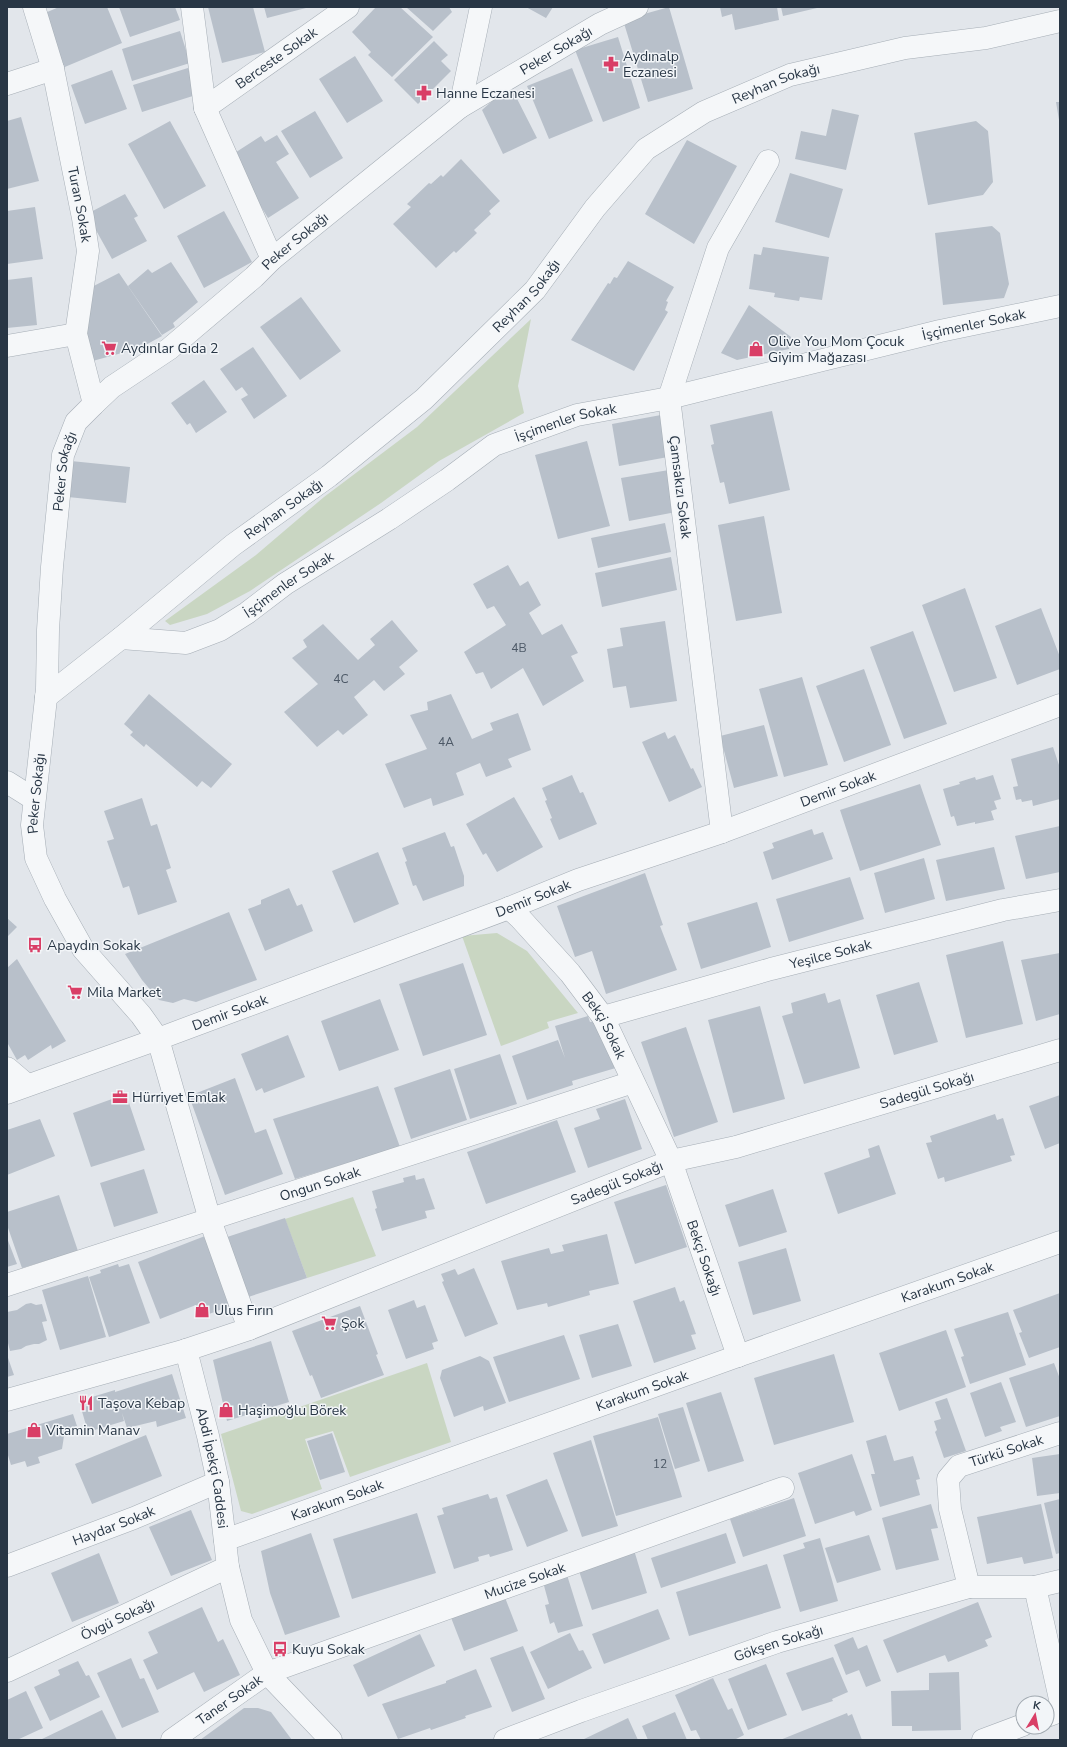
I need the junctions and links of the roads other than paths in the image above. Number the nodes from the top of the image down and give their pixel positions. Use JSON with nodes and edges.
{"nodes":[{"id":1,"x":34,"y":7,"type":"edge"},
{"id":2,"x":192,"y":7,"type":"edge"},
{"id":3,"x":348,"y":7,"type":"edge"},
{"id":4,"x":481,"y":7,"type":"edge"},
{"id":5,"x":637,"y":7,"type":"edge"},
{"id":6,"x":1060,"y":21,"type":"edge"},
{"id":7,"x":53,"y":68,"type":"junction"},
{"id":8,"x":7,"y":84,"type":"edge"},
{"id":9,"x":460,"y":107,"type":"junction"},
{"id":10,"x":205,"y":108,"type":"junction"},
{"id":11,"x":768,"y":160,"type":"dead end"},
{"id":12,"x":272,"y":259,"type":"junction"},
{"id":13,"x":1060,"y":306,"type":"edge"},
{"id":14,"x":76,"y":334,"type":"junction"},
{"id":15,"x":7,"y":346,"type":"edge"},
{"id":16,"x":669,"y":398,"type":"junction"},
{"id":17,"x":94,"y":404,"type":"junction"},
{"id":18,"x":122,"y":638,"type":"junction"},
{"id":19,"x":46,"y":697,"type":"junction"},
{"id":20,"x":1060,"y":705,"type":"edge"},
{"id":21,"x":7,"y":782,"type":"edge"},
{"id":22,"x":34,"y":799,"type":"junction"},
{"id":23,"x":722,"y":832,"type":"junction"},
{"id":24,"x":1060,"y":900,"type":"edge"},
{"id":25,"x":509,"y":908,"type":"junction"},
{"id":26,"x":603,"y":1017,"type":"junction"},
{"id":27,"x":158,"y":1038,"type":"junction"},
{"id":28,"x":1060,"y":1050,"type":"edge"},
{"id":29,"x":7,"y":1068,"type":"edge"},
{"id":30,"x":633,"y":1082,"type":"junction"},
{"id":31,"x":17,"y":1089,"type":"edge"},
{"id":32,"x":671,"y":1161,"type":"junction"},
{"id":33,"x":210,"y":1220,"type":"junction"},
{"id":34,"x":1060,"y":1242,"type":"edge"},
{"id":35,"x":7,"y":1285,"type":"edge"},
{"id":36,"x":249,"y":1329,"type":"junction"},
{"id":37,"x":186,"y":1350,"type":"junction"},
{"id":38,"x":738,"y":1356,"type":"junction"},
{"id":39,"x":7,"y":1400,"type":"edge"},
{"id":40,"x":1060,"y":1433,"type":"edge"},
{"id":41,"x":218,"y":1482,"type":"junction"},
{"id":42,"x":783,"y":1488,"type":"dead end"},
{"id":43,"x":225,"y":1540,"type":"junction"},
{"id":44,"x":7,"y":1566,"type":"edge"},
{"id":45,"x":228,"y":1567,"type":"junction"},
{"id":46,"x":1060,"y":1581,"type":"edge"},
{"id":47,"x":968,"y":1587,"type":"junction"},
{"id":48,"x":1035,"y":1587,"type":"junction"},
{"id":49,"x":7,"y":1671,"type":"edge"},
{"id":50,"x":267,"y":1673,"type":"junction"},
{"id":51,"x":1060,"y":1698,"type":"edge"},
{"id":52,"x":1015,"y":1728,"type":"edge"},
{"id":53,"x":172,"y":1740,"type":"edge"},
{"id":54,"x":331,"y":1740,"type":"edge"},
{"id":55,"x":505,"y":1740,"type":"edge"},
{"id":56,"x":983,"y":1740,"type":"edge"}],
"edges":[{"from":1,"to":7,"type":"street","name":"Turan Sokak"},
{"from":2,"to":10,"type":"street"},
{"from":3,"to":10,"type":"street","name":"Berceste Sokak"},
{"from":4,"to":9,"type":"street"},
{"from":5,"to":9,"type":"street","name":"Peker Sokağı"},
{"from":6,"to":18,"type":"street","name":"Reyhan Sokağı"},
{"from":7,"to":8,"type":"street"},
{"from":7,"to":14,"type":"street","name":"Turan Sokak"},
{"from":9,"to":12,"type":"street","name":"Peker Sokağı"},
{"from":10,"to":12,"type":"street"},
{"from":11,"to":16,"type":"street","name":"Çamsakızı Sokak"},
{"from":12,"to":17,"type":"street","name":"Peker Sokağı"},
{"from":13,"to":16,"type":"street","name":"İşçimenler Sokak"},
{"from":14,"to":15,"type":"street"},
{"from":14,"to":17,"type":"street","name":"Turan Sokak"},
{"from":16,"to":18,"type":"street","name":"İşçimenler Sokak"},
{"from":16,"to":23,"type":"street","name":"Çamsakızı Sokak"},
{"from":17,"to":19,"type":"street","name":"Peker Sokağı"},
{"from":18,"to":19,"type":"street","name":"Reyhan Sokağı"},
{"from":19,"to":22,"type":"street","name":"Peker Sokağı"},
{"from":20,"to":23,"type":"street","name":"Demir Sokak"},
{"from":21,"to":22,"type":"street"},
{"from":22,"to":27,"type":"street","name":"Peker Sokağı"},
{"from":23,"to":25,"type":"street","name":"Demir Sokak"},
{"from":24,"to":26,"type":"street","name":"Yeşilce Sokak"},
{"from":25,"to":26,"type":"street","name":"Bekçi Sokak"},
{"from":25,"to":27,"type":"street","name":"Demir Sokak"},
{"from":26,"to":30,"type":"street","name":"Bekçi Sokak"},
{"from":27,"to":31,"type":"street","name":"Demir Sokak"},
{"from":27,"to":33,"type":"street"},
{"from":28,"to":32,"type":"street","name":"Sadegül Sokağı"},
{"from":29,"to":31,"type":"street"},
{"from":30,"to":32,"type":"street","name":"Bekçi Sokak"},
{"from":30,"to":33,"type":"street","name":"Ongun Sokak"},
{"from":32,"to":36,"type":"street","name":"Sadegül Sokağı"},
{"from":32,"to":38,"type":"street","name":"Bekçi Sokağı"},
{"from":33,"to":35,"type":"street","name":"Ongun Sokak"},
{"from":33,"to":36,"type":"street"},
{"from":34,"to":38,"type":"street","name":"Karakum Sokak"},
{"from":36,"to":37,"type":"street","name":"Sadegül Sokağı"},
{"from":37,"to":39,"type":"street"},
{"from":37,"to":41,"type":"street","name":"Abdi İpekçi Caddesi"},
{"from":38,"to":43,"type":"street","name":"Karakum Sokak"},
{"from":40,"to":47,"type":"street","name":"Türkü Sokak"},
{"from":41,"to":43,"type":"street","name":"Abdi İpekçi Caddesi"},
{"from":41,"to":44,"type":"street","name":"Haydar Sokak"},
{"from":42,"to":50,"type":"street","name":"Mucize Sokak"},
{"from":43,"to":45,"type":"street","name":"Abdi İpekçi Caddesi"},
{"from":45,"to":49,"type":"street","name":"Övgü Sokağı"},
{"from":45,"to":50,"type":"street","name":"Abdi İpekçi Caddesi"},
{"from":46,"to":48,"type":"street","name":"Gökşen Sokağı"},
{"from":47,"to":48,"type":"street","name":"Gökşen Sokağı"},
{"from":47,"to":55,"type":"street","name":"Gökşen Sokağı"},
{"from":48,"to":51,"type":"street"},
{"from":50,"to":53,"type":"street","name":"Taner Sokak"},
{"from":50,"to":54,"type":"street","name":"Abdi İpekçi Caddesi"},
{"from":52,"to":56,"type":"street"}]}
